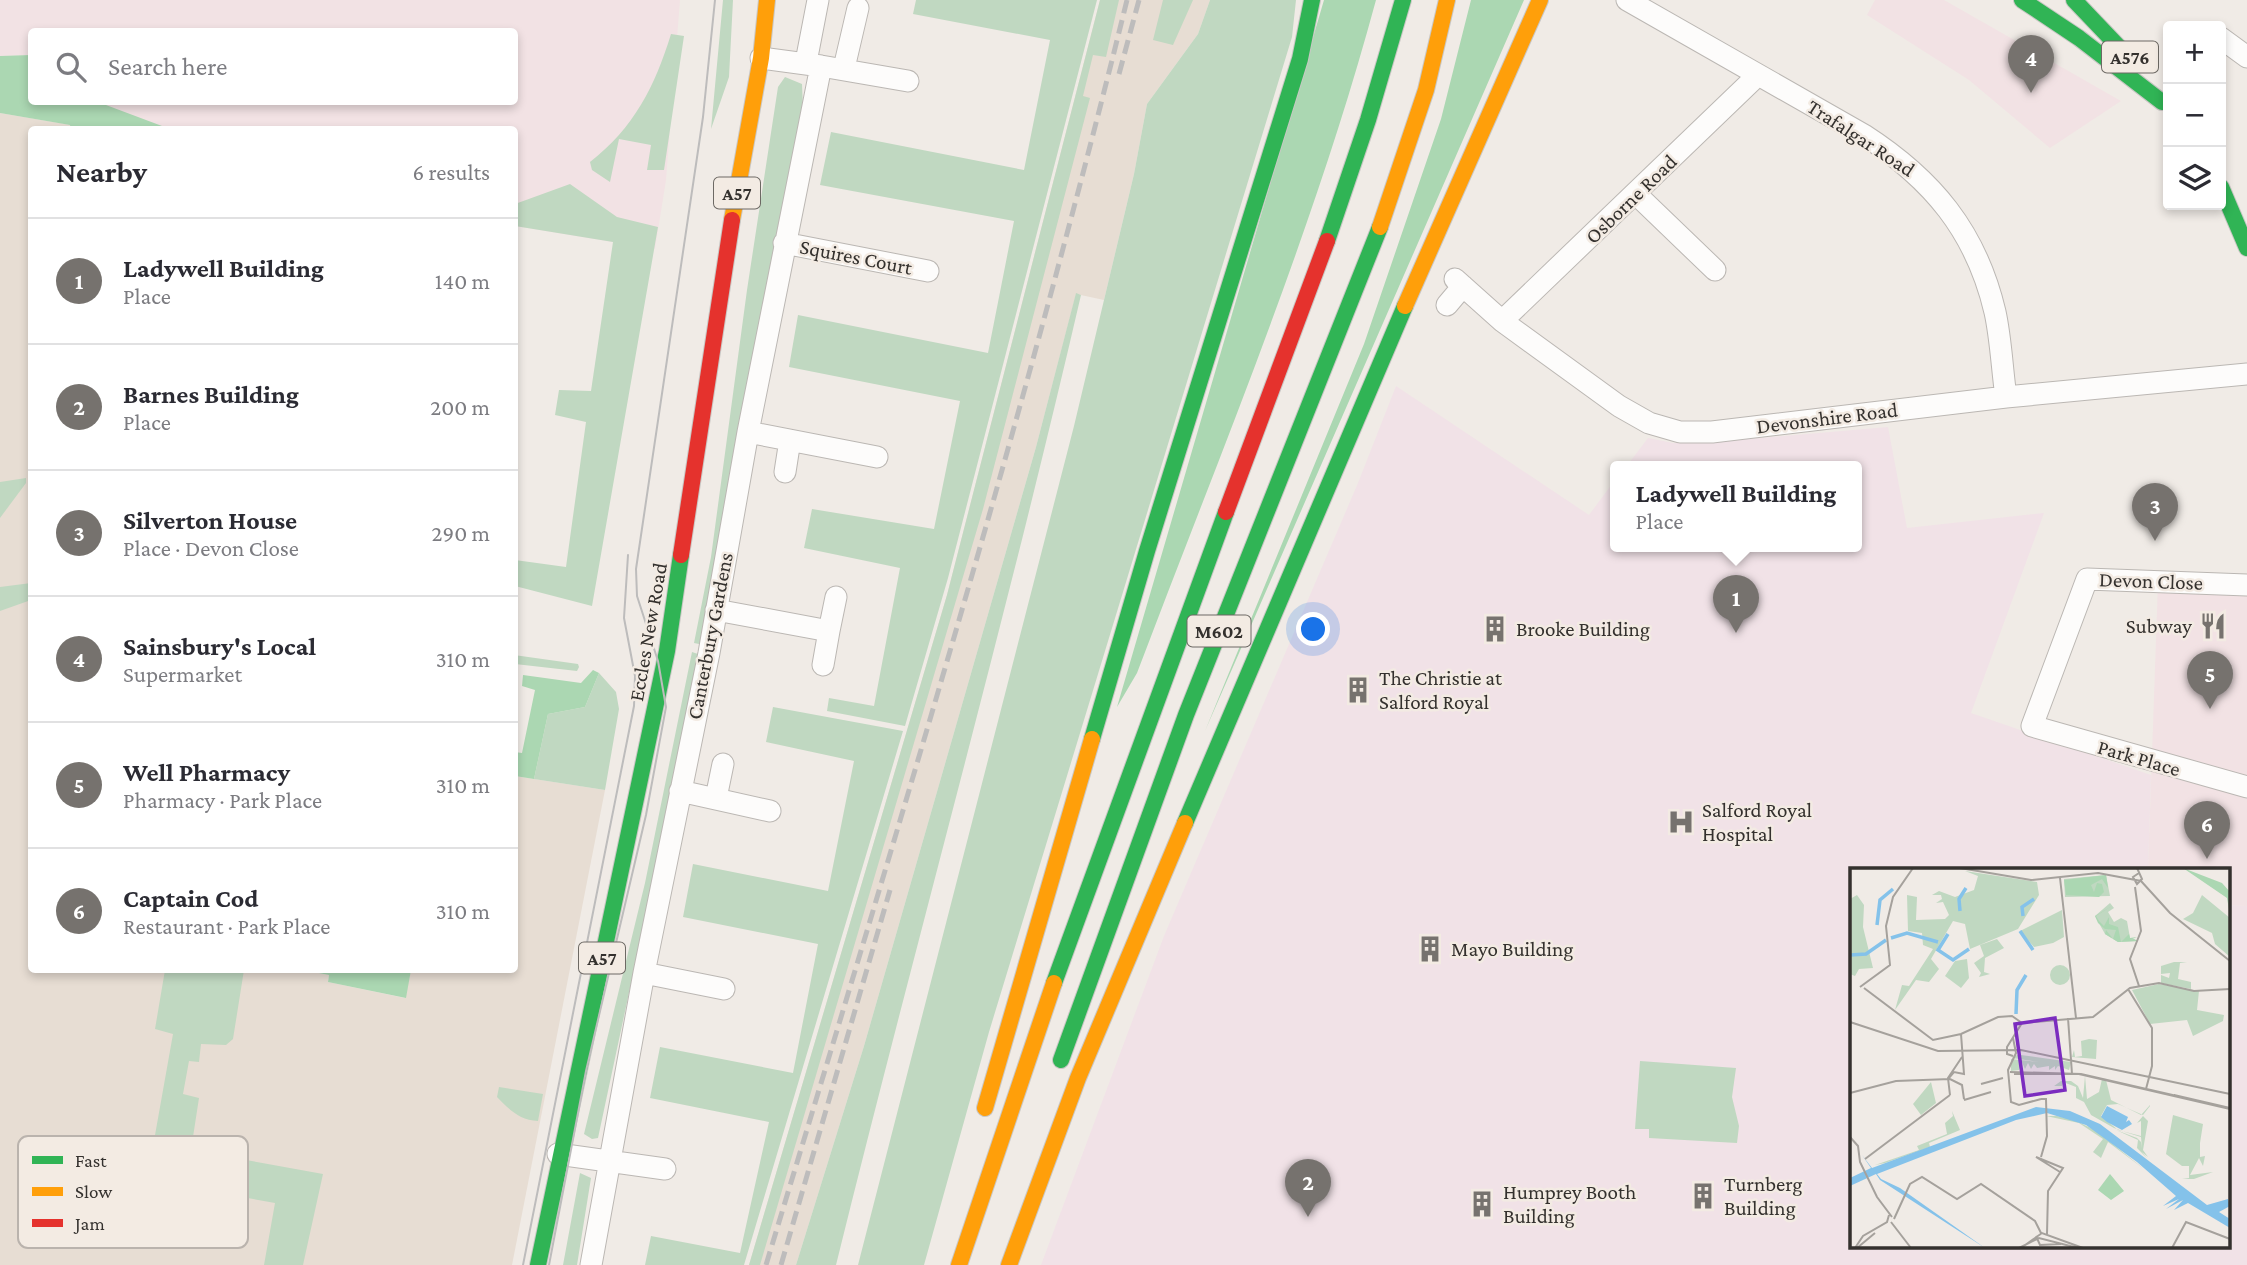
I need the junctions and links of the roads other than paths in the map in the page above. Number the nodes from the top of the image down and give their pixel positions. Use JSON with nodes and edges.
{"nodes":[{"id":1,"x":766,"y":0,"type":"edge"},
{"id":2,"x":818,"y":0,"type":"edge"},
{"id":3,"x":1312,"y":0,"type":"edge"},
{"id":4,"x":1403,"y":0,"type":"edge"},
{"id":5,"x":1447,"y":0,"type":"edge"},
{"id":6,"x":1627,"y":0,"type":"edge"},
{"id":7,"x":2022,"y":0,"type":"edge"},
{"id":8,"x":2074,"y":0,"type":"edge"},
{"id":9,"x":1539,"y":1,"type":"edge"},
{"id":10,"x":858,"y":8,"type":"dead end"},
{"id":11,"x":2226,"y":42,"type":"edge"},
{"id":12,"x":2247,"y":57,"type":"edge"},
{"id":13,"x":761,"y":58,"type":"junction"},
{"id":14,"x":813,"y":64,"type":"junction"},
{"id":15,"x":844,"y":68,"type":"junction"},
{"id":16,"x":1758,"y":75,"type":"junction"},
{"id":17,"x":908,"y":81,"type":"dead end"},
{"id":18,"x":2163,"y":103,"type":"edge"},
{"id":19,"x":2163,"y":104,"type":"edge"},
{"id":20,"x":1636,"y":194,"type":"junction"},
{"id":21,"x":2226,"y":199,"type":"edge"},
{"id":22,"x":784,"y":243,"type":"junction"},
{"id":23,"x":2247,"y":247,"type":"edge"},
{"id":24,"x":1715,"y":270,"type":"dead end"},
{"id":25,"x":928,"y":271,"type":"dead end"},
{"id":26,"x":1447,"y":305,"type":"dead end"},
{"id":27,"x":1502,"y":321,"type":"junction"},
{"id":28,"x":2247,"y":374,"type":"edge"},
{"id":29,"x":2006,"y":397,"type":"junction"},
{"id":30,"x":748,"y":432,"type":"junction"},
{"id":31,"x":790,"y":440,"type":"junction"},
{"id":32,"x":877,"y":457,"type":"dead end"},
{"id":33,"x":785,"y":472,"type":"dead end"},
{"id":34,"x":2247,"y":585,"type":"edge"},
{"id":35,"x":836,"y":597,"type":"dead end"},
{"id":36,"x":716,"y":610,"type":"junction"},
{"id":37,"x":829,"y":632,"type":"junction"},
{"id":38,"x":823,"y":665,"type":"dead end"},
{"id":39,"x":2032,"y":726,"type":"joint"},
{"id":40,"x":723,"y":764,"type":"dead end"},
{"id":41,"x":2247,"y":787,"type":"edge"},
{"id":42,"x":680,"y":791,"type":"junction"},
{"id":43,"x":716,"y":799,"type":"junction"},
{"id":44,"x":770,"y":811,"type":"dead end"},
{"id":45,"x":644,"y":973,"type":"junction"},
{"id":46,"x":723,"y":989,"type":"dead end"},
{"id":47,"x":1056,"y":1076,"type":"dead end"},
{"id":48,"x":981,"y":1122,"type":"dead end"},
{"id":49,"x":558,"y":1154,"type":"junction"},
{"id":50,"x":610,"y":1161,"type":"junction"},
{"id":51,"x":665,"y":1169,"type":"dead end"},
{"id":52,"x":1019,"y":1189,"type":"dead end"},
{"id":53,"x":949,"y":1243,"type":"dead end"},
{"id":54,"x":537,"y":1265,"type":"edge"},
{"id":55,"x":591,"y":1265,"type":"edge"},
{"id":56,"x":944,"y":1265,"type":"edge"},
{"id":57,"x":959,"y":1265,"type":"edge"},
{"id":58,"x":994,"y":1265,"type":"edge"},
{"id":59,"x":1009,"y":1265,"type":"edge"}],
"edges":[{"from":1,"to":13,"type":"main road","name":"Eccles New Road","number":"A57"},
{"from":2,"to":14,"type":"street","name":"Canterbury Gardens"},
{"from":3,"to":48,"type":"main road"},
{"from":4,"to":57,"type":"main road","number":"M602"},
{"from":5,"to":47,"type":"main road","number":"M602"},
{"from":6,"to":16,"type":"street","name":"Trafalgar Road"},
{"from":7,"to":19,"type":"main road","number":"A576"},
{"from":8,"to":18,"type":"main road","number":"A576"},
{"from":9,"to":59,"type":"main road","number":"M602"},
{"from":10,"to":15,"type":"street"},
{"from":11,"to":12,"type":"street"},
{"from":13,"to":14,"type":"street"},
{"from":13,"to":49,"type":"main road","name":"Eccles New Road","number":"A57"},
{"from":14,"to":15,"type":"street"},
{"from":14,"to":22,"type":"street","name":"Canterbury Gardens"},
{"from":15,"to":17,"type":"street"},
{"from":16,"to":20,"type":"street","name":"Osborne Road"},
{"from":16,"to":29,"type":"street","name":"Trafalgar Road"},
{"from":20,"to":24,"type":"street"},
{"from":20,"to":27,"type":"street","name":"Osborne Road"},
{"from":21,"to":23,"type":"main road"},
{"from":22,"to":25,"type":"street","name":"Squires Court"},
{"from":22,"to":30,"type":"street","name":"Canterbury Gardens"},
{"from":26,"to":27,"type":"street","name":"Devonshire Road"},
{"from":27,"to":29,"type":"street","name":"Devonshire Road"},
{"from":28,"to":29,"type":"street","name":"Devonshire Road"},
{"from":30,"to":31,"type":"street"},
{"from":30,"to":36,"type":"street","name":"Canterbury Gardens"},
{"from":31,"to":32,"type":"street"},
{"from":31,"to":33,"type":"street"},
{"from":34,"to":39,"type":"street","name":"Devon Close"},
{"from":35,"to":37,"type":"street"},
{"from":36,"to":37,"type":"street"},
{"from":36,"to":42,"type":"street","name":"Canterbury Gardens"},
{"from":37,"to":38,"type":"street"},
{"from":39,"to":41,"type":"street","name":"Park Place"},
{"from":40,"to":43,"type":"street"},
{"from":42,"to":43,"type":"street"},
{"from":42,"to":45,"type":"street","name":"Canterbury Gardens"},
{"from":43,"to":44,"type":"street"},
{"from":45,"to":46,"type":"street"},
{"from":45,"to":50,"type":"street","name":"Canterbury Gardens"},
{"from":49,"to":50,"type":"street"},
{"from":49,"to":54,"type":"main road","name":"Eccles New Road","number":"A57"},
{"from":50,"to":51,"type":"street"},
{"from":50,"to":55,"type":"street","name":"Canterbury Gardens"},
{"from":52,"to":58,"type":"main road"},
{"from":53,"to":56,"type":"main road"}]}
